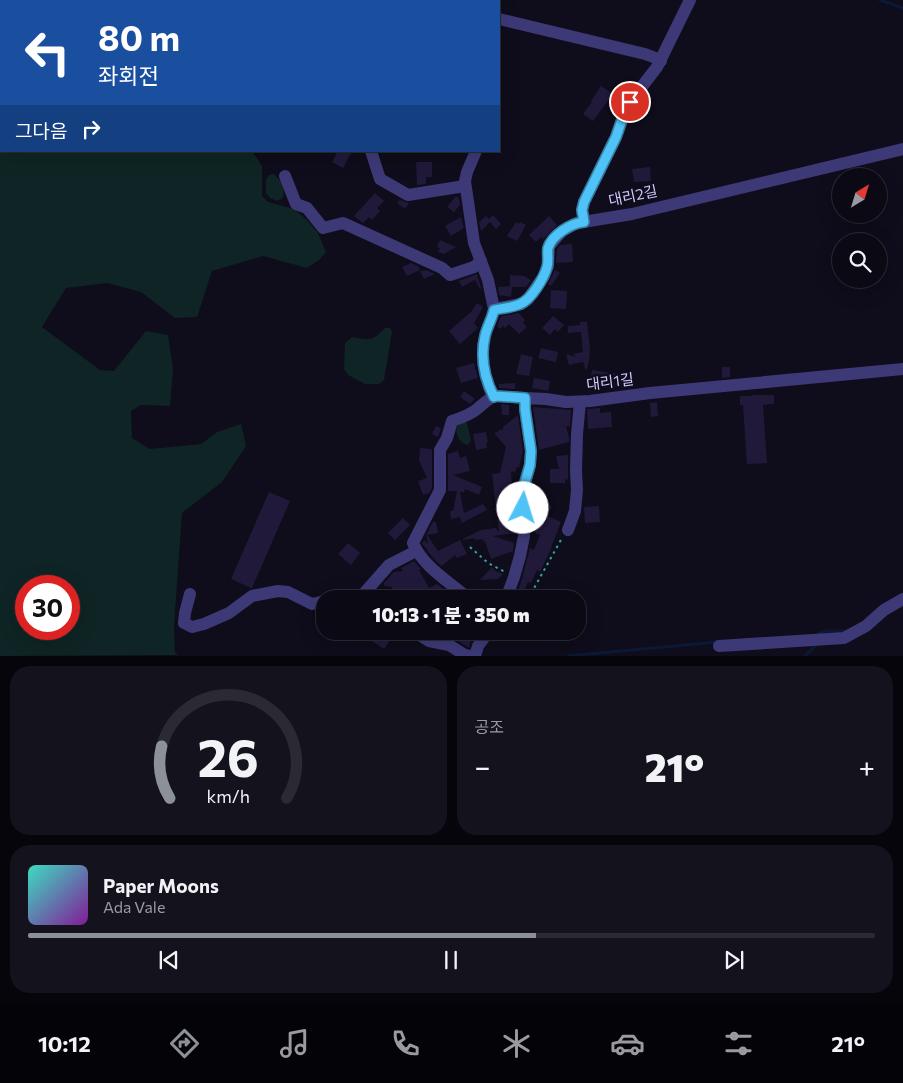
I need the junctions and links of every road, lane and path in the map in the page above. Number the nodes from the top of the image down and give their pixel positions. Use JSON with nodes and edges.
{"nodes":[{"id":1,"x":690,"y":0,"type":"edge"},
{"id":2,"x":500,"y":19,"type":"edge"},
{"id":3,"x":660,"y":61,"type":"junction"},
{"id":4,"x":903,"y":149,"type":"edge"},
{"id":5,"x":371,"y":152,"type":"edge"},
{"id":6,"x":476,"y":152,"type":"edge"},
{"id":7,"x":285,"y":176,"type":"dead end"},
{"id":8,"x":465,"y":186,"type":"junction"},
{"id":9,"x":584,"y":222,"type":"junction"},
{"id":10,"x":481,"y":261,"type":"junction"},
{"id":11,"x":494,"y":310,"type":"junction"},
{"id":12,"x":903,"y":369,"type":"edge"},
{"id":13,"x":494,"y":397,"type":"junction"},
{"id":14,"x":525,"y":398,"type":"junction"},
{"id":15,"x":580,"y":402,"type":"junction"},
{"id":16,"x":568,"y":530,"type":"joint"},
{"id":17,"x":470,"y":547,"type":"dead end"},
{"id":18,"x":416,"y":551,"type":"junction"},
{"id":19,"x":514,"y":577,"type":"junction"},
{"id":20,"x":367,"y":590,"type":"edge"},
{"id":21,"x":458,"y":590,"type":"edge"},
{"id":22,"x":509,"y":590,"type":"edge"},
{"id":23,"x":533,"y":590,"type":"edge"},
{"id":24,"x":190,"y":594,"type":"dead end"},
{"id":25,"x":903,"y":599,"type":"edge"},
{"id":26,"x":316,"y":603,"type":"edge"},
{"id":27,"x":427,"y":640,"type":"edge"},
{"id":28,"x":482,"y":640,"type":"edge"},
{"id":29,"x":718,"y":646,"type":"dead end"},
{"id":30,"x":470,"y":656,"type":"edge"},
{"id":31,"x":475,"y":656,"type":"edge"}],
"edges":[{"from":1,"to":3,"type":"street"},
{"from":2,"to":3,"type":"street"},
{"from":3,"to":9,"type":"street"},
{"from":4,"to":9,"type":"street","name":"대리2길"},
{"from":5,"to":8,"type":"street"},
{"from":6,"to":8,"type":"street"},
{"from":7,"to":10,"type":"street"},
{"from":8,"to":10,"type":"street"},
{"from":9,"to":11,"type":"street","name":"대리2길"},
{"from":10,"to":11,"type":"street"},
{"from":11,"to":13,"type":"street"},
{"from":12,"to":15,"type":"street","name":"대리1길"},
{"from":13,"to":14,"type":"street","name":"대리1길"},
{"from":13,"to":18,"type":"street"},
{"from":14,"to":15,"type":"street","name":"대리1길"},
{"from":14,"to":19,"type":"street"},
{"from":15,"to":16,"type":"street"},
{"from":16,"to":23,"type":"path"},
{"from":17,"to":19,"type":"path"},
{"from":18,"to":20,"type":"street"},
{"from":18,"to":21,"type":"street"},
{"from":19,"to":22,"type":"street"},
{"from":24,"to":26,"type":"street"},
{"from":25,"to":29,"type":"street"},
{"from":27,"to":30,"type":"street"},
{"from":28,"to":31,"type":"street"}]}
